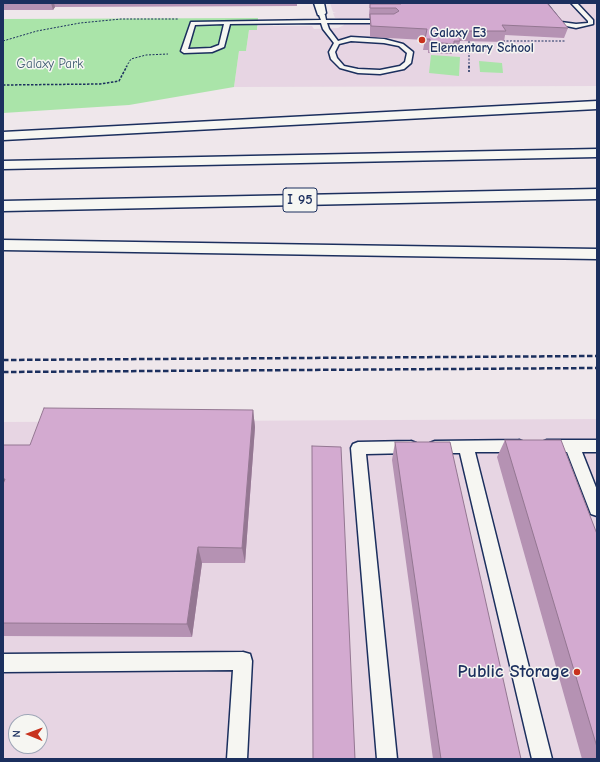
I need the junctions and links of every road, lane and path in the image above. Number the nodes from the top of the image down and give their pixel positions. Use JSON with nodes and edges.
{"nodes":[{"id":1,"x":319,"y":3,"type":"edge"},
{"id":2,"x":543,"y":3,"type":"edge"},
{"id":3,"x":574,"y":3,"type":"edge"},
{"id":4,"x":322,"y":17,"type":"junction"},
{"id":5,"x":181,"y":21,"type":"dead end"},
{"id":6,"x":393,"y":21,"type":"edge"},
{"id":7,"x":227,"y":22,"type":"junction"},
{"id":8,"x":511,"y":36,"type":"edge"},
{"id":9,"x":549,"y":37,"type":"edge"},
{"id":10,"x":568,"y":40,"type":"dead end"},
{"id":11,"x":3,"y":41,"type":"edge"},
{"id":12,"x":503,"y":41,"type":"edge"},
{"id":13,"x":515,"y":41,"type":"junction"},
{"id":14,"x":550,"y":41,"type":"junction"},
{"id":15,"x":469,"y":42,"type":"edge"},
{"id":16,"x":337,"y":43,"type":"junction"},
{"id":17,"x":168,"y":54,"type":"dead end"},
{"id":18,"x":469,"y":72,"type":"dead end"},
{"id":19,"x":3,"y":85,"type":"edge"},
{"id":20,"x":597,"y":105,"type":"edge"},
{"id":21,"x":3,"y":136,"type":"edge"},
{"id":22,"x":597,"y":153,"type":"edge"},
{"id":23,"x":3,"y":165,"type":"edge"},
{"id":24,"x":597,"y":194,"type":"edge"},
{"id":25,"x":3,"y":206,"type":"edge"},
{"id":26,"x":3,"y":245,"type":"edge"},
{"id":27,"x":597,"y":254,"type":"edge"},
{"id":28,"x":572,"y":446,"type":"junction"},
{"id":29,"x":597,"y":446,"type":"edge"},
{"id":30,"x":466,"y":447,"type":"junction"},
{"id":31,"x":597,"y":509,"type":"edge"},
{"id":32,"x":3,"y":663,"type":"edge"},
{"id":33,"x":237,"y":759,"type":"edge"},
{"id":34,"x":387,"y":759,"type":"edge"},
{"id":35,"x":542,"y":759,"type":"edge"}],
"edges":[{"from":1,"to":4,"type":"main road"},
{"from":2,"to":3,"type":"lane"},
{"from":4,"to":6,"type":"lane"},
{"from":4,"to":7,"type":"lane"},
{"from":4,"to":16,"type":"lane"},
{"from":5,"to":11,"type":"path"},
{"from":7,"to":7,"type":"lane"},
{"from":8,"to":13,"type":"path"},
{"from":9,"to":14,"type":"path"},
{"from":10,"to":14,"type":"path"},
{"from":12,"to":13,"type":"path"},
{"from":13,"to":14,"type":"path"},
{"from":15,"to":18,"type":"path"},
{"from":16,"to":16,"type":"lane"},
{"from":17,"to":19,"type":"path"},
{"from":20,"to":21,"type":"main road"},
{"from":22,"to":23,"type":"main road"},
{"from":24,"to":25,"type":"main road","number":"I 95"},
{"from":26,"to":27,"type":"main road"},
{"from":28,"to":29,"type":"lane"},
{"from":28,"to":30,"type":"lane"},
{"from":28,"to":31,"type":"lane"},
{"from":30,"to":34,"type":"lane"},
{"from":30,"to":35,"type":"lane"},
{"from":32,"to":33,"type":"lane"}]}
